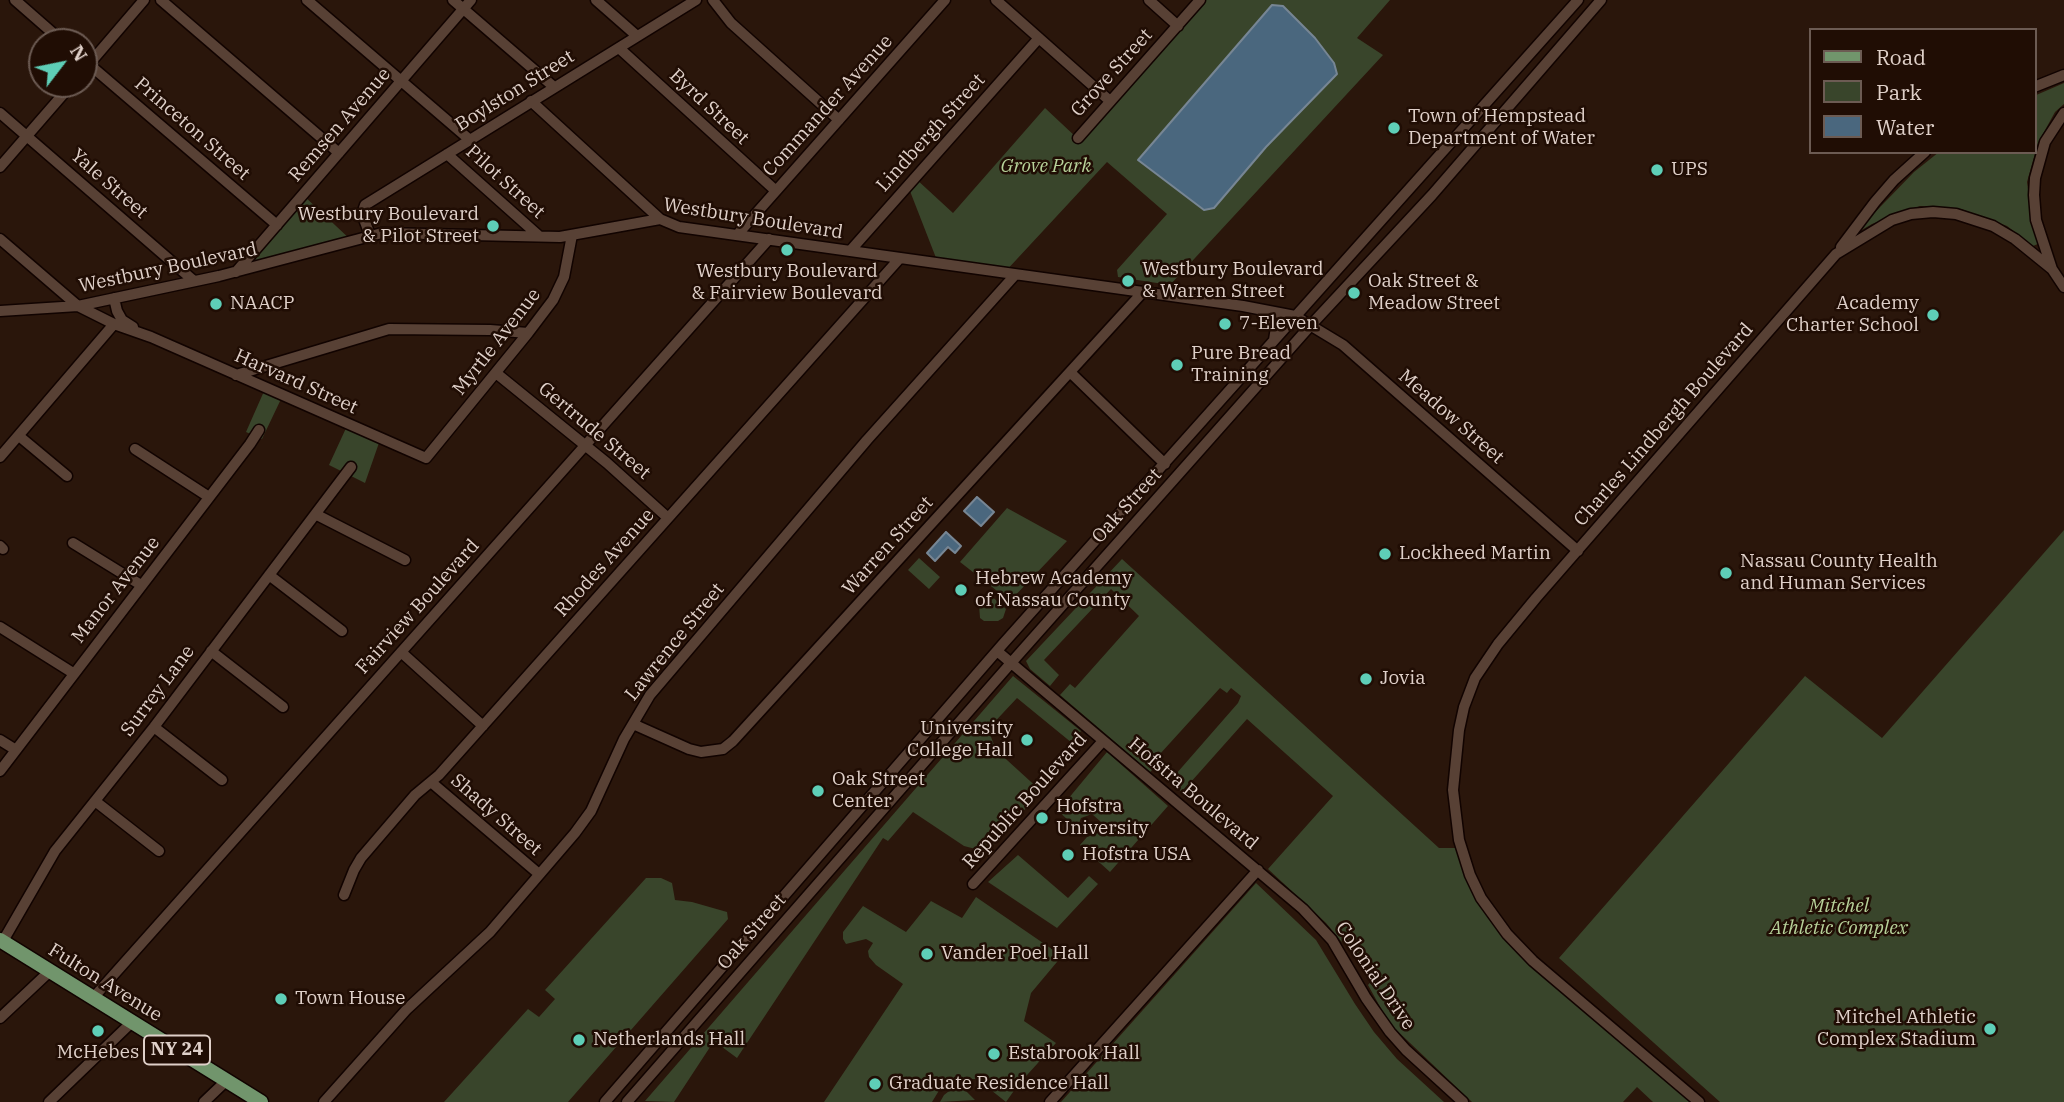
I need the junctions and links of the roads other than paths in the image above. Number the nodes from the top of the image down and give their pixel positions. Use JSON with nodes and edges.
{"nodes":[{"id":1,"x":15,"y":0,"type":"edge"},
{"id":2,"x":144,"y":0,"type":"edge"},
{"id":3,"x":160,"y":0,"type":"edge"},
{"id":4,"x":307,"y":0,"type":"edge"},
{"id":5,"x":453,"y":0,"type":"edge"},
{"id":6,"x":596,"y":0,"type":"edge"},
{"id":7,"x":696,"y":0,"type":"edge"},
{"id":8,"x":713,"y":0,"type":"edge"},
{"id":9,"x":945,"y":0,"type":"edge"},
{"id":10,"x":996,"y":0,"type":"edge"},
{"id":11,"x":1149,"y":0,"type":"edge"},
{"id":12,"x":1200,"y":0,"type":"edge"},
{"id":13,"x":1578,"y":0,"type":"edge"},
{"id":14,"x":1601,"y":0,"type":"edge"},
{"id":15,"x":467,"y":4,"type":"edge"},
{"id":16,"x":1178,"y":26,"type":"junction"},
{"id":17,"x":47,"y":28,"type":"edge"},
{"id":18,"x":636,"y":36,"type":"junction"},
{"id":19,"x":1039,"y":38,"type":"junction"},
{"id":20,"x":619,"y":48,"type":"junction"},
{"id":21,"x":98,"y":52,"type":"edge"},
{"id":22,"x":1529,"y":55,"type":"junction"},
{"id":23,"x":1544,"y":66,"type":"junction"},
{"id":24,"x":98,"y":75,"type":"edge"},
{"id":25,"x":2064,"y":75,"type":"edge"},
{"id":26,"x":401,"y":81,"type":"junction"},
{"id":27,"x":2036,"y":86,"type":"edge"},
{"id":28,"x":554,"y":87,"type":"junction"},
{"id":29,"x":60,"y":98,"type":"edge"},
{"id":30,"x":531,"y":101,"type":"junction"},
{"id":31,"x":1110,"y":101,"type":"junction"},
{"id":32,"x":0,"y":113,"type":"edge"},
{"id":33,"x":2064,"y":113,"type":"edge"},
{"id":34,"x":839,"y":120,"type":"junction"},
{"id":35,"x":27,"y":136,"type":"junction"},
{"id":36,"x":1078,"y":138,"type":"dead end"},
{"id":37,"x":470,"y":140,"type":"junction"},
{"id":38,"x":339,"y":153,"type":"junction"},
{"id":39,"x":447,"y":154,"type":"junction"},
{"id":40,"x":1923,"y":154,"type":"edge"},
{"id":41,"x":0,"y":167,"type":"edge"},
{"id":42,"x":1416,"y":180,"type":"junction"},
{"id":43,"x":776,"y":191,"type":"junction"},
{"id":44,"x":1433,"y":194,"type":"junction"},
{"id":45,"x":660,"y":219,"type":"junction"},
{"id":46,"x":277,"y":225,"type":"junction"},
{"id":47,"x":370,"y":235,"type":"junction"},
{"id":48,"x":572,"y":235,"type":"junction"},
{"id":49,"x":737,"y":235,"type":"junction"},
{"id":50,"x":539,"y":236,"type":"junction"},
{"id":51,"x":0,"y":239,"type":"edge"},
{"id":52,"x":768,"y":239,"type":"junction"},
{"id":53,"x":850,"y":251,"type":"junction"},
{"id":54,"x":1836,"y":254,"type":"junction"},
{"id":55,"x":900,"y":258,"type":"junction"},
{"id":56,"x":2052,"y":269,"type":"junction"},
{"id":57,"x":236,"y":272,"type":"junction"},
{"id":58,"x":1015,"y":275,"type":"junction"},
{"id":59,"x":194,"y":281,"type":"junction"},
{"id":60,"x":2064,"y":287,"type":"edge"},
{"id":61,"x":1142,"y":293,"type":"junction"},
{"id":62,"x":114,"y":298,"type":"junction"},
{"id":63,"x":78,"y":306,"type":"junction"},
{"id":64,"x":1262,"y":310,"type":"junction"},
{"id":65,"x":0,"y":311,"type":"edge"},
{"id":66,"x":1295,"y":316,"type":"junction"},
{"id":67,"x":114,"y":324,"type":"junction"},
{"id":68,"x":1311,"y":325,"type":"junction"},
{"id":69,"x":528,"y":333,"type":"junction"},
{"id":70,"x":151,"y":337,"type":"junction"},
{"id":71,"x":1274,"y":340,"type":"junction"},
{"id":72,"x":496,"y":373,"type":"junction"},
{"id":73,"x":1071,"y":373,"type":"junction"},
{"id":74,"x":236,"y":374,"type":"junction"},
{"id":75,"x":259,"y":430,"type":"dead end"},
{"id":76,"x":19,"y":436,"type":"junction"},
{"id":77,"x":585,"y":446,"type":"junction"},
{"id":78,"x":135,"y":449,"type":"dead end"},
{"id":79,"x":0,"y":457,"type":"edge"},
{"id":80,"x":426,"y":458,"type":"joint"},
{"id":81,"x":1166,"y":464,"type":"junction"},
{"id":82,"x":351,"y":467,"type":"dead end"},
{"id":83,"x":67,"y":476,"type":"dead end"},
{"id":84,"x":209,"y":497,"type":"junction"},
{"id":85,"x":317,"y":515,"type":"junction"},
{"id":86,"x":668,"y":518,"type":"junction"},
{"id":87,"x":73,"y":543,"type":"dead end"},
{"id":88,"x":1578,"y":551,"type":"junction"},
{"id":89,"x":405,"y":560,"type":"dead end"},
{"id":90,"x":269,"y":575,"type":"junction"},
{"id":91,"x":141,"y":585,"type":"junction"},
{"id":92,"x":0,"y":628,"type":"edge"},
{"id":93,"x":342,"y":631,"type":"dead end"},
{"id":94,"x":211,"y":651,"type":"junction"},
{"id":95,"x":997,"y":651,"type":"junction"},
{"id":96,"x":401,"y":652,"type":"junction"},
{"id":97,"x":1011,"y":663,"type":"junction"},
{"id":98,"x":73,"y":673,"type":"junction"},
{"id":99,"x":283,"y":707,"type":"dead end"},
{"id":100,"x":633,"y":724,"type":"junction"},
{"id":101,"x":483,"y":726,"type":"junction"},
{"id":102,"x":154,"y":727,"type":"junction"},
{"id":103,"x":0,"y":740,"type":"edge"},
{"id":104,"x":1103,"y":741,"type":"junction"},
{"id":105,"x":16,"y":750,"type":"junction"},
{"id":106,"x":0,"y":771,"type":"edge"},
{"id":107,"x":222,"y":780,"type":"dead end"},
{"id":108,"x":431,"y":782,"type":"junction"},
{"id":109,"x":94,"y":802,"type":"junction"},
{"id":110,"x":159,"y":851,"type":"dead end"},
{"id":111,"x":809,"y":869,"type":"junction"},
{"id":112,"x":1258,"y":870,"type":"junction"},
{"id":113,"x":539,"y":874,"type":"junction"},
{"id":114,"x":821,"y":880,"type":"junction"},
{"id":115,"x":973,"y":884,"type":"dead end"},
{"id":116,"x":344,"y":895,"type":"dead end"},
{"id":117,"x":1,"y":941,"type":"edge"},
{"id":118,"x":50,"y":971,"type":"junction"},
{"id":119,"x":93,"y":998,"type":"junction"},
{"id":120,"x":0,"y":1018,"type":"edge"},
{"id":121,"x":132,"y":1022,"type":"junction"},
{"id":122,"x":226,"y":1081,"type":"junction"},
{"id":123,"x":633,"y":1100,"type":"edge"},
{"id":124,"x":49,"y":1102,"type":"edge"},
{"id":125,"x":204,"y":1102,"type":"edge"},
{"id":126,"x":261,"y":1102,"type":"edge"},
{"id":127,"x":324,"y":1102,"type":"edge"},
{"id":128,"x":605,"y":1102,"type":"edge"},
{"id":129,"x":1051,"y":1102,"type":"edge"},
{"id":130,"x":1463,"y":1102,"type":"edge"},
{"id":131,"x":1699,"y":1102,"type":"edge"}],
"edges":[{"from":1,"to":17,"type":"street"},
{"from":2,"to":21,"type":"street"},
{"from":3,"to":38,"type":"street"},
{"from":4,"to":26,"type":"street"},
{"from":5,"to":15,"type":"street"},
{"from":6,"to":18,"type":"street"},
{"from":7,"to":18,"type":"street","name":"Boylston Street"},
{"from":8,"to":34,"type":"street"},
{"from":9,"to":34,"type":"street","name":"Commander Avenue"},
{"from":10,"to":19,"type":"street"},
{"from":11,"to":16,"type":"street"},
{"from":12,"to":16,"type":"street","name":"Grove Street"},
{"from":13,"to":22,"type":"street","name":"Oak Street"},
{"from":14,"to":23,"type":"street","name":"Oak Street"},
{"from":15,"to":26,"type":"street","name":"Remsen Avenue"},
{"from":15,"to":28,"type":"street"},
{"from":16,"to":31,"type":"street","name":"Grove Street"},
{"from":18,"to":20,"type":"street","name":"Boylston Street"},
{"from":19,"to":31,"type":"street"},
{"from":19,"to":53,"type":"street","name":"Lindbergh Street"},
{"from":20,"to":28,"type":"street","name":"Boylston Street"},
{"from":20,"to":43,"type":"street","name":"Byrd Street"},
{"from":22,"to":23,"type":"street"},
{"from":22,"to":42,"type":"street","name":"Oak Street"},
{"from":23,"to":44,"type":"street","name":"Oak Street"},
{"from":24,"to":46,"type":"street","name":"Princeton Street"},
{"from":25,"to":27,"type":"street"},
{"from":26,"to":37,"type":"street"},
{"from":26,"to":38,"type":"street","name":"Remsen Avenue"},
{"from":28,"to":30,"type":"street","name":"Boylston Street"},
{"from":29,"to":35,"type":"street"},
{"from":30,"to":37,"type":"street","name":"Boylston Street"},
{"from":30,"to":45,"type":"street"},
{"from":31,"to":36,"type":"street","name":"Grove Street"},
{"from":32,"to":35,"type":"street","name":"Yale Street"},
{"from":33,"to":56,"type":"street"},
{"from":34,"to":43,"type":"street","name":"Commander Avenue"},
{"from":35,"to":41,"type":"street"},
{"from":35,"to":59,"type":"street","name":"Yale Street"},
{"from":37,"to":39,"type":"street","name":"Boylston Street"},
{"from":38,"to":46,"type":"street","name":"Remsen Avenue"},
{"from":39,"to":47,"type":"street","name":"Boylston Street"},
{"from":39,"to":50,"type":"street","name":"Pilot Street"},
{"from":40,"to":54,"type":"street"},
{"from":42,"to":44,"type":"street"},
{"from":42,"to":66,"type":"street","name":"Oak Street"},
{"from":43,"to":49,"type":"street","name":"Commander Avenue"},
{"from":44,"to":68,"type":"street","name":"Oak Street"},
{"from":45,"to":48,"type":"street","name":"Westbury Boulevard"},
{"from":45,"to":49,"type":"street","name":"Westbury Boulevard"},
{"from":46,"to":57,"type":"street","name":"Remsen Avenue"},
{"from":47,"to":50,"type":"street","name":"Westbury Boulevard"},
{"from":47,"to":57,"type":"street","name":"Westbury Boulevard"},
{"from":48,"to":50,"type":"street","name":"Westbury Boulevard"},
{"from":48,"to":69,"type":"street","name":"Myrtle Avenue"},
{"from":49,"to":52,"type":"street","name":"Westbury Boulevard"},
{"from":51,"to":63,"type":"street","name":"Harvard Street"},
{"from":52,"to":53,"type":"street","name":"Westbury Boulevard"},
{"from":52,"to":77,"type":"street","name":"Fairview Boulevard"},
{"from":53,"to":55,"type":"street","name":"Westbury Boulevard"},
{"from":54,"to":56,"type":"street","name":"Charles Lindbergh Boulevard"},
{"from":54,"to":88,"type":"street","name":"Charles Lindbergh Boulevard"},
{"from":55,"to":58,"type":"street","name":"Westbury Boulevard"},
{"from":55,"to":86,"type":"street","name":"Rhodes Avenue"},
{"from":56,"to":60,"type":"street","name":"Charles Lindbergh Boulevard"},
{"from":57,"to":59,"type":"street","name":"Westbury Boulevard"},
{"from":58,"to":61,"type":"street","name":"Westbury Boulevard"},
{"from":58,"to":100,"type":"street","name":"Lawrence Street"},
{"from":59,"to":62,"type":"street","name":"Westbury Boulevard"},
{"from":61,"to":64,"type":"street","name":"Westbury Boulevard"},
{"from":61,"to":73,"type":"street","name":"Warren Street"},
{"from":62,"to":63,"type":"street","name":"Westbury Boulevard"},
{"from":62,"to":70,"type":"street","name":"Harvard Street"},
{"from":63,"to":65,"type":"street","name":"Westbury Boulevard"},
{"from":63,"to":67,"type":"street","name":"Harvard Street"},
{"from":64,"to":66,"type":"street","name":"Westbury Boulevard"},
{"from":64,"to":71,"type":"street"},
{"from":66,"to":68,"type":"street","name":"Meadow Street"},
{"from":66,"to":71,"type":"street","name":"Oak Street"},
{"from":67,"to":70,"type":"street","name":"Harvard Street"},
{"from":67,"to":76,"type":"street"},
{"from":68,"to":88,"type":"street","name":"Meadow Street"},
{"from":68,"to":97,"type":"street","name":"Oak Street"},
{"from":69,"to":72,"type":"street","name":"Myrtle Avenue"},
{"from":69,"to":74,"type":"street"},
{"from":70,"to":74,"type":"street","name":"Harvard Street"},
{"from":71,"to":81,"type":"street","name":"Oak Street"},
{"from":72,"to":77,"type":"street","name":"Gertrude Street"},
{"from":72,"to":80,"type":"street","name":"Myrtle Avenue"},
{"from":73,"to":81,"type":"street"},
{"from":73,"to":100,"type":"street","name":"Warren Street"},
{"from":74,"to":80,"type":"street","name":"Harvard Street"},
{"from":75,"to":84,"type":"street","name":"Manor Avenue"},
{"from":76,"to":79,"type":"street"},
{"from":76,"to":83,"type":"street"},
{"from":77,"to":86,"type":"street","name":"Gertrude Street"},
{"from":77,"to":96,"type":"street","name":"Fairview Boulevard"},
{"from":78,"to":84,"type":"street"},
{"from":81,"to":95,"type":"street","name":"Oak Street"},
{"from":82,"to":85,"type":"street","name":"Surrey Lane"},
{"from":84,"to":91,"type":"street","name":"Manor Avenue"},
{"from":85,"to":89,"type":"street"},
{"from":85,"to":90,"type":"street","name":"Surrey Lane"},
{"from":86,"to":101,"type":"street","name":"Rhodes Avenue"},
{"from":87,"to":91,"type":"street"},
{"from":88,"to":131,"type":"street","name":"Charles Lindbergh Boulevard"},
{"from":90,"to":93,"type":"street"},
{"from":90,"to":94,"type":"street","name":"Surrey Lane"},
{"from":91,"to":98,"type":"street","name":"Manor Avenue"},
{"from":92,"to":98,"type":"street"},
{"from":94,"to":99,"type":"street"},
{"from":94,"to":102,"type":"street","name":"Surrey Lane"},
{"from":95,"to":97,"type":"street","name":"Hofstra Boulevard"},
{"from":95,"to":111,"type":"street","name":"Oak Street"},
{"from":96,"to":101,"type":"street"},
{"from":96,"to":119,"type":"street","name":"Fairview Boulevard"},
{"from":97,"to":104,"type":"street","name":"Hofstra Boulevard"},
{"from":97,"to":114,"type":"street","name":"Oak Street"},
{"from":98,"to":105,"type":"street","name":"Manor Avenue"},
{"from":100,"to":113,"type":"street","name":"Lawrence Street"},
{"from":101,"to":108,"type":"street","name":"Rhodes Avenue"},
{"from":102,"to":107,"type":"street"},
{"from":102,"to":109,"type":"street","name":"Surrey Lane"},
{"from":103,"to":105,"type":"street"},
{"from":104,"to":112,"type":"street","name":"Hofstra Boulevard"},
{"from":104,"to":115,"type":"street","name":"Republic Boulevard"},
{"from":105,"to":106,"type":"street","name":"Manor Avenue"},
{"from":108,"to":113,"type":"street","name":"Shady Street"},
{"from":108,"to":116,"type":"street","name":"Rhodes Avenue"},
{"from":109,"to":110,"type":"street"},
{"from":109,"to":117,"type":"street","name":"Surrey Lane"},
{"from":111,"to":114,"type":"street"},
{"from":111,"to":128,"type":"street","name":"Oak Street"},
{"from":112,"to":129,"type":"street","name":"Hofstra Boulevard"},
{"from":112,"to":130,"type":"street","name":"Colonial Drive"},
{"from":113,"to":127,"type":"street","name":"Lawrence Street"},
{"from":114,"to":123,"type":"street","name":"Oak Street"},
{"from":117,"to":118,"type":"main road","name":"Fulton Avenue","number":"NY 24"},
{"from":118,"to":119,"type":"main road","name":"Fulton Avenue","number":"NY 24"},
{"from":118,"to":120,"type":"street"},
{"from":119,"to":121,"type":"main road","name":"Fulton Avenue","number":"NY 24"},
{"from":121,"to":122,"type":"main road","name":"Fulton Avenue","number":"NY 24"},
{"from":121,"to":124,"type":"street"},
{"from":122,"to":125,"type":"street"},
{"from":122,"to":126,"type":"main road","name":"Fulton Avenue","number":"NY 24"}]}
